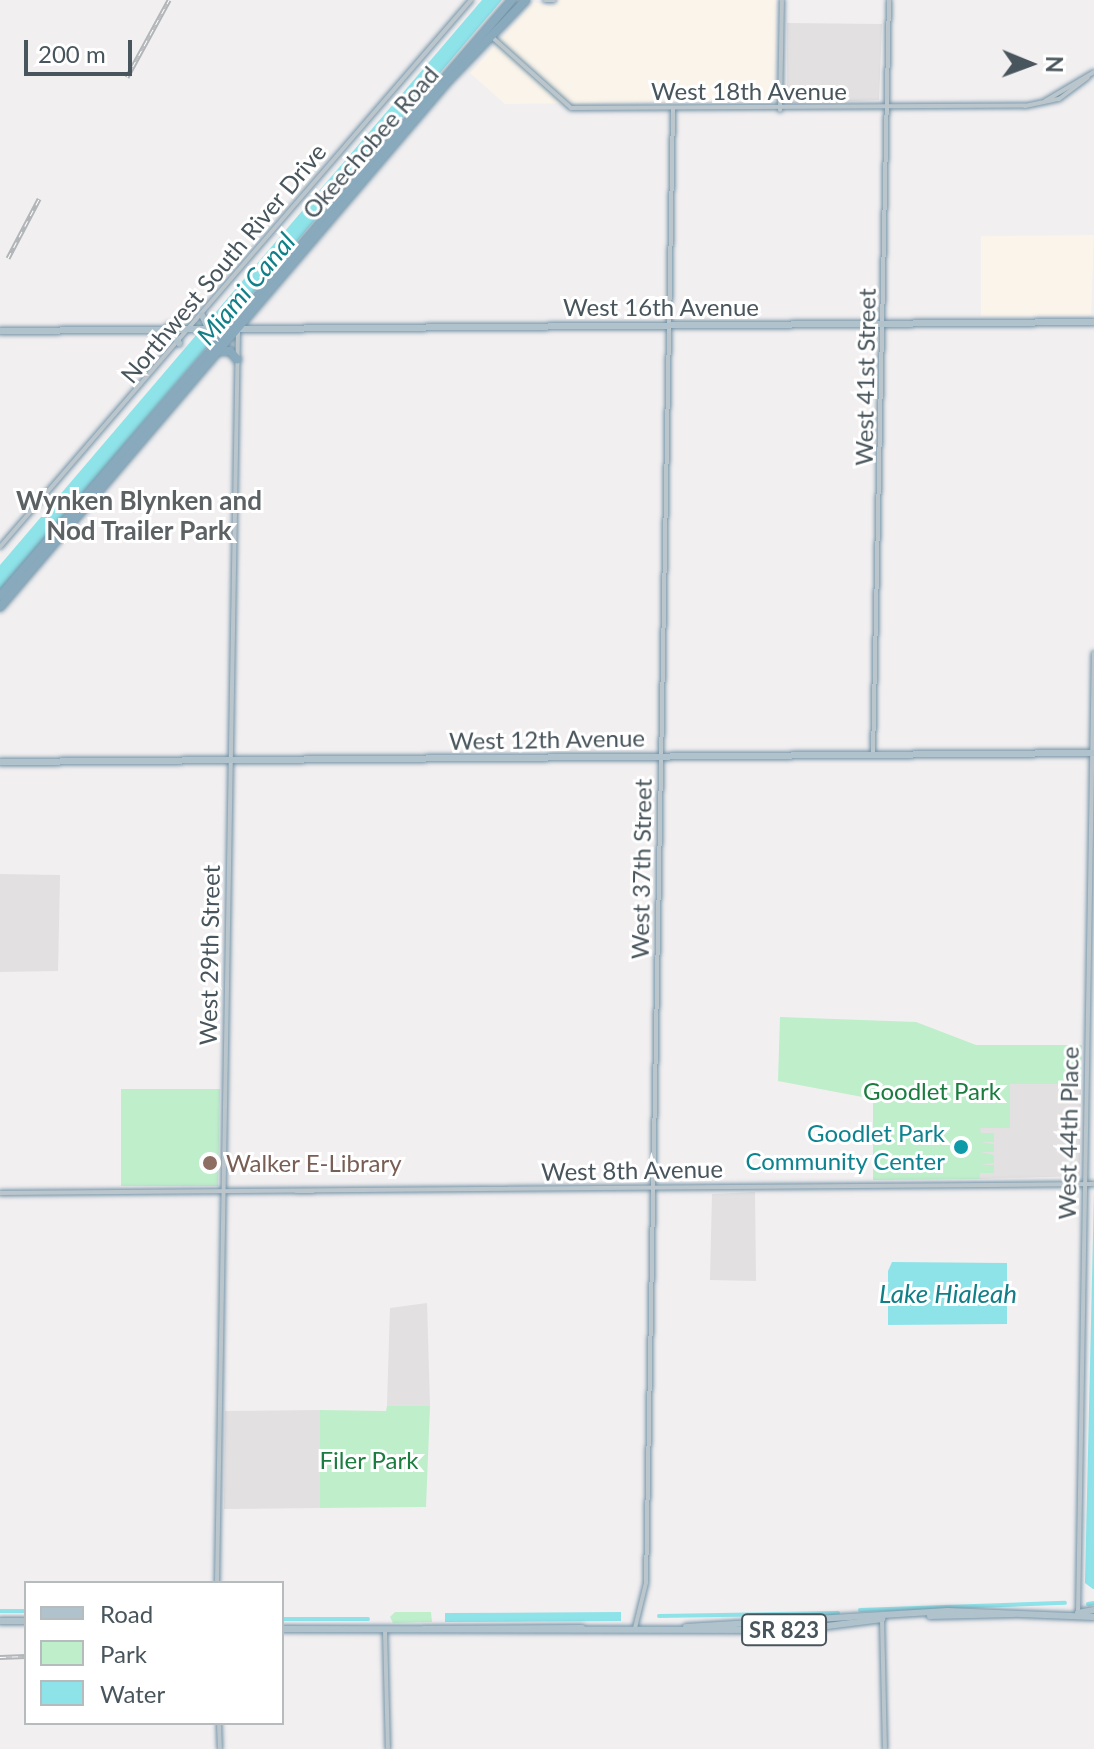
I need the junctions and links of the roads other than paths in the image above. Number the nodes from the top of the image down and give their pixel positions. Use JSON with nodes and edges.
{"nodes":[{"id":1,"x":471,"y":0,"type":"edge"},
{"id":2,"x":512,"y":0,"type":"edge"},
{"id":3,"x":526,"y":0,"type":"edge"},
{"id":4,"x":545,"y":0,"type":"edge"},
{"id":5,"x":554,"y":0,"type":"edge"},
{"id":6,"x":782,"y":0,"type":"edge"},
{"id":7,"x":889,"y":0,"type":"edge"},
{"id":8,"x":488,"y":34,"type":"junction"},
{"id":9,"x":1094,"y":72,"type":"edge"},
{"id":10,"x":673,"y":109,"type":"junction"},
{"id":11,"x":888,"y":109,"type":"junction"},
{"id":12,"x":780,"y":110,"type":"junction"},
{"id":13,"x":204,"y":322,"type":"junction"},
{"id":14,"x":1094,"y":322,"type":"edge"},
{"id":15,"x":884,"y":323,"type":"junction"},
{"id":16,"x":670,"y":325,"type":"junction"},
{"id":17,"x":169,"y":326,"type":"junction"},
{"id":18,"x":192,"y":327,"type":"junction"},
{"id":19,"x":230,"y":328,"type":"junction"},
{"id":20,"x":0,"y":331,"type":"edge"},
{"id":21,"x":179,"y":343,"type":"junction"},
{"id":22,"x":218,"y":351,"type":"junction"},
{"id":23,"x":237,"y":359,"type":"junction"},
{"id":24,"x":0,"y":547,"type":"edge"},
{"id":25,"x":0,"y":596,"type":"edge"},
{"id":26,"x":0,"y":607,"type":"edge"},
{"id":27,"x":1094,"y":653,"type":"edge"},
{"id":28,"x":1093,"y":753,"type":"edge"},
{"id":29,"x":660,"y":755,"type":"junction"},
{"id":30,"x":873,"y":755,"type":"junction"},
{"id":31,"x":230,"y":760,"type":"junction"},
{"id":32,"x":0,"y":762,"type":"edge"},
{"id":33,"x":1085,"y":1184,"type":"junction"},
{"id":34,"x":1094,"y":1184,"type":"edge"},
{"id":35,"x":654,"y":1187,"type":"junction"},
{"id":36,"x":224,"y":1192,"type":"junction"},
{"id":37,"x":0,"y":1193,"type":"edge"},
{"id":38,"x":217,"y":1581,"type":"edge"},
{"id":39,"x":1094,"y":1610,"type":"edge"},
{"id":40,"x":1078,"y":1613,"type":"junction"},
{"id":41,"x":1094,"y":1617,"type":"edge"},
{"id":42,"x":882,"y":1619,"type":"junction"},
{"id":43,"x":0,"y":1621,"type":"edge"},
{"id":44,"x":24,"y":1621,"type":"edge"},
{"id":45,"x":724,"y":1623,"type":"junction"},
{"id":46,"x":506,"y":1625,"type":"junction"},
{"id":47,"x":685,"y":1627,"type":"junction"},
{"id":48,"x":582,"y":1628,"type":"junction"},
{"id":49,"x":635,"y":1628,"type":"junction"},
{"id":50,"x":284,"y":1629,"type":"edge"},
{"id":51,"x":424,"y":1629,"type":"junction"},
{"id":52,"x":385,"y":1630,"type":"junction"},
{"id":53,"x":717,"y":1631,"type":"junction"},
{"id":54,"x":498,"y":1632,"type":"junction"},
{"id":55,"x":219,"y":1725,"type":"edge"},
{"id":56,"x":220,"y":1749,"type":"edge"},
{"id":57,"x":388,"y":1749,"type":"edge"},
{"id":58,"x":885,"y":1749,"type":"edge"}],
"edges":[{"from":1,"to":13,"type":"street","name":"Northwest South River Drive"},
{"from":2,"to":8,"type":"highway","name":"Okeechobee Road"},
{"from":3,"to":8,"type":"highway","name":"Okeechobee Road"},
{"from":4,"to":5,"type":"street"},
{"from":6,"to":12,"type":"street"},
{"from":7,"to":11,"type":"street","name":"West 41st Street"},
{"from":8,"to":10,"type":"street","name":"West 18th Avenue"},
{"from":8,"to":19,"type":"highway","name":"Okeechobee Road"},
{"from":9,"to":11,"type":"street","name":"West 18th Avenue"},
{"from":10,"to":12,"type":"street","name":"West 18th Avenue"},
{"from":10,"to":16,"type":"street","name":"West 37th Street"},
{"from":11,"to":12,"type":"street","name":"West 18th Avenue"},
{"from":11,"to":15,"type":"street","name":"West 41st Street"},
{"from":13,"to":18,"type":"main road","name":"West 16th Avenue"},
{"from":13,"to":18,"type":"street","name":"Northwest South River Drive"},
{"from":13,"to":19,"type":"main road","name":"West 16th Avenue"},
{"from":14,"to":15,"type":"main road","name":"West 16th Avenue"},
{"from":15,"to":16,"type":"main road","name":"West 16th Avenue"},
{"from":15,"to":30,"type":"street","name":"West 41st Street"},
{"from":16,"to":19,"type":"main road","name":"West 16th Avenue"},
{"from":16,"to":29,"type":"street","name":"West 37th Street"},
{"from":17,"to":18,"type":"main road","name":"West 16th Avenue"},
{"from":17,"to":20,"type":"main road","name":"West 16th Avenue"},
{"from":17,"to":21,"type":"main road"},
{"from":18,"to":21,"type":"street","name":"Northwest South River Drive"},
{"from":19,"to":22,"type":"highway","name":"Okeechobee Road"},
{"from":19,"to":23,"type":"street","name":"West 29th Street"},
{"from":19,"to":25,"type":"highway","name":"Okeechobee Road"},
{"from":21,"to":24,"type":"street","name":"Northwest South River Drive"},
{"from":22,"to":23,"type":"highway"},
{"from":22,"to":26,"type":"highway","name":"Okeechobee Road"},
{"from":23,"to":31,"type":"street","name":"West 29th Street"},
{"from":27,"to":28,"type":"street","name":"West 44th Place"},
{"from":28,"to":30,"type":"main road","name":"West 12th Avenue"},
{"from":28,"to":33,"type":"street","name":"West 44th Place"},
{"from":29,"to":30,"type":"main road","name":"West 12th Avenue"},
{"from":29,"to":31,"type":"main road","name":"West 12th Avenue"},
{"from":29,"to":35,"type":"street","name":"West 37th Street"},
{"from":31,"to":32,"type":"main road","name":"West 12th Avenue"},
{"from":31,"to":36,"type":"street","name":"West 29th Street"},
{"from":33,"to":34,"type":"street","name":"West 8th Avenue"},
{"from":33,"to":35,"type":"street","name":"West 8th Avenue"},
{"from":33,"to":40,"type":"street","name":"West 44th Place"},
{"from":35,"to":36,"type":"street","name":"West 8th Avenue"},
{"from":35,"to":49,"type":"street","name":"West 37th Street"},
{"from":36,"to":37,"type":"street","name":"West 8th Avenue"},
{"from":36,"to":38,"type":"street","name":"West 29th Street"},
{"from":39,"to":40,"type":"main road","number":"SR 823"},
{"from":40,"to":41,"type":"main road","number":"SR 823"},
{"from":40,"to":42,"type":"main road","number":"SR 823"},
{"from":42,"to":45,"type":"main road","number":"SR 823"},
{"from":42,"to":53,"type":"main road","number":"SR 823"},
{"from":42,"to":58,"type":"street"},
{"from":43,"to":44,"type":"main road"},
{"from":45,"to":47,"type":"main road","number":"SR 823"},
{"from":45,"to":53,"type":"main road"},
{"from":46,"to":48,"type":"main road","number":"SR 823"},
{"from":46,"to":51,"type":"main road","number":"SR 823"},
{"from":46,"to":54,"type":"main road"},
{"from":47,"to":49,"type":"main road","number":"SR 823"},
{"from":47,"to":53,"type":"main road","number":"SR 823"},
{"from":48,"to":49,"type":"main road","number":"SR 823"},
{"from":48,"to":54,"type":"main road","number":"SR 823"},
{"from":50,"to":52,"type":"main road","number":"SR 823"},
{"from":51,"to":52,"type":"main road","number":"SR 823"},
{"from":51,"to":54,"type":"main road","number":"SR 823"},
{"from":52,"to":57,"type":"street"},
{"from":55,"to":56,"type":"street"}]}
